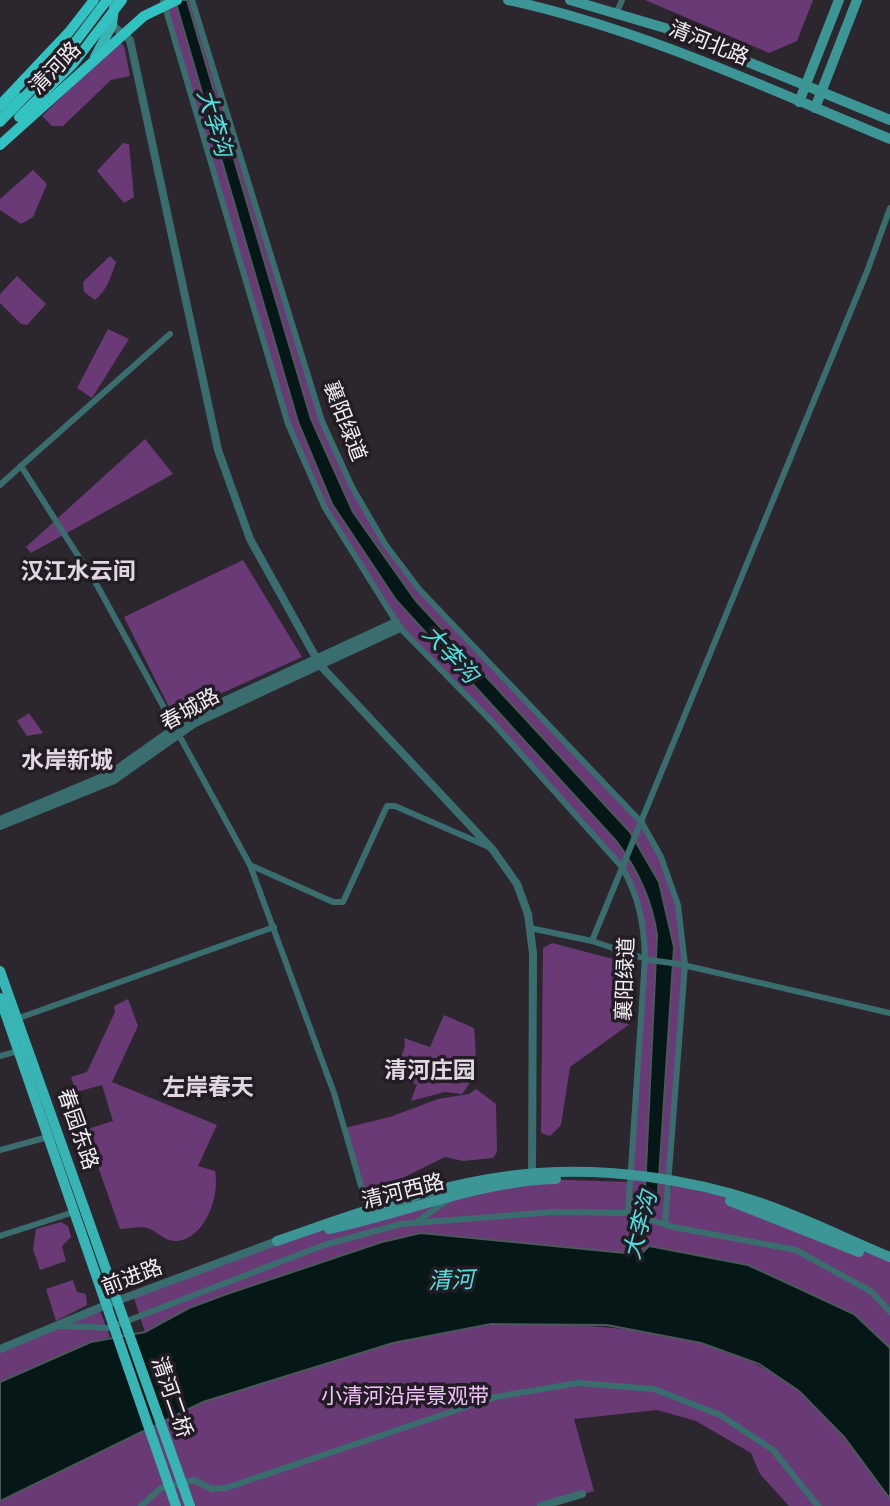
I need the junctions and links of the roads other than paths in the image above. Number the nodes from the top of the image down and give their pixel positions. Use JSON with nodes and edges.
{"nodes":[{"id":1,"x":96,"y":0,"type":"edge"},
{"id":2,"x":107,"y":0,"type":"edge"},
{"id":3,"x":115,"y":0,"type":"edge"},
{"id":4,"x":122,"y":0,"type":"edge"},
{"id":5,"x":163,"y":0,"type":"edge"},
{"id":6,"x":177,"y":0,"type":"edge"},
{"id":7,"x":192,"y":0,"type":"edge"},
{"id":8,"x":508,"y":0,"type":"edge"},
{"id":9,"x":570,"y":0,"type":"edge"},
{"id":10,"x":622,"y":0,"type":"edge"},
{"id":11,"x":839,"y":0,"type":"edge"},
{"id":12,"x":857,"y":0,"type":"edge"},
{"id":13,"x":617,"y":14,"type":"junction"},
{"id":14,"x":112,"y":25,"type":"junction"},
{"id":15,"x":806,"y":85,"type":"junction"},
{"id":16,"x":822,"y":91,"type":"junction"},
{"id":17,"x":800,"y":102,"type":"junction"},
{"id":18,"x":0,"y":105,"type":"edge"},
{"id":19,"x":815,"y":108,"type":"junction"},
{"id":20,"x":0,"y":114,"type":"edge"},
{"id":21,"x":890,"y":120,"type":"edge"},
{"id":22,"x":0,"y":122,"type":"edge"},
{"id":23,"x":0,"y":137,"type":"edge"},
{"id":24,"x":890,"y":139,"type":"edge"},
{"id":25,"x":0,"y":147,"type":"edge"},
{"id":26,"x":890,"y":208,"type":"edge"},
{"id":27,"x":170,"y":334,"type":"dead end"},
{"id":28,"x":22,"y":466,"type":"junction"},
{"id":29,"x":0,"y":485,"type":"edge"},
{"id":30,"x":398,"y":625,"type":"junction"},
{"id":31,"x":318,"y":662,"type":"junction"},
{"id":32,"x":174,"y":732,"type":"junction"},
{"id":33,"x":0,"y":820,"type":"edge"},
{"id":34,"x":642,"y":822,"type":"junction"},
{"id":35,"x":0,"y":826,"type":"edge"},
{"id":36,"x":489,"y":847,"type":"junction"},
{"id":37,"x":250,"y":866,"type":"junction"},
{"id":38,"x":622,"y":867,"type":"junction"},
{"id":39,"x":274,"y":927,"type":"junction"},
{"id":40,"x":530,"y":928,"type":"junction"},
{"id":41,"x":592,"y":941,"type":"junction"},
{"id":42,"x":647,"y":959,"type":"junction"},
{"id":43,"x":685,"y":965,"type":"junction"},
{"id":44,"x":0,"y":971,"type":"edge"},
{"id":45,"x":0,"y":998,"type":"edge"},
{"id":46,"x":890,"y":1013,"type":"edge"},
{"id":47,"x":19,"y":1018,"type":"junction"},
{"id":48,"x":18,"y":1051,"type":"junction"},
{"id":49,"x":0,"y":1056,"type":"edge"},
{"id":50,"x":48,"y":1137,"type":"junction"},
{"id":51,"x":0,"y":1150,"type":"edge"},
{"id":52,"x":534,"y":1178,"type":"junction"},
{"id":53,"x":633,"y":1180,"type":"junction"},
{"id":54,"x":665,"y":1183,"type":"junction"},
{"id":55,"x":448,"y":1200,"type":"junction"},
{"id":56,"x":368,"y":1210,"type":"junction"},
{"id":57,"x":74,"y":1212,"type":"junction"},
{"id":58,"x":631,"y":1213,"type":"junction"},
{"id":59,"x":416,"y":1223,"type":"junction"},
{"id":60,"x":663,"y":1224,"type":"junction"},
{"id":61,"x":0,"y":1236,"type":"edge"},
{"id":62,"x":277,"y":1241,"type":"junction"},
{"id":63,"x":890,"y":1257,"type":"edge"},
{"id":64,"x":890,"y":1264,"type":"edge"},
{"id":65,"x":118,"y":1301,"type":"junction"},
{"id":66,"x":106,"y":1305,"type":"junction"},
{"id":67,"x":890,"y":1311,"type":"edge"},
{"id":68,"x":56,"y":1326,"type":"junction"},
{"id":69,"x":0,"y":1349,"type":"edge"},
{"id":70,"x":582,"y":1494,"type":"dead end"},
{"id":71,"x":141,"y":1506,"type":"edge"},
{"id":72,"x":176,"y":1506,"type":"edge"},
{"id":73,"x":190,"y":1506,"type":"edge"},
{"id":74,"x":541,"y":1506,"type":"edge"},
{"id":75,"x":818,"y":1506,"type":"edge"}],
"edges":[{"from":1,"to":18,"type":"highway"},
{"from":1,"to":20,"type":"main road","name":"清河路"},
{"from":2,"to":22,"type":"highway"},
{"from":3,"to":14,"type":"main road","name":"清河路"},
{"from":4,"to":23,"type":"highway"},
{"from":5,"to":30,"type":"street","name":"襄阳绿道"},
{"from":6,"to":25,"type":"highway"},
{"from":7,"to":34,"type":"street","name":"襄阳绿道"},
{"from":8,"to":17,"type":"main road","name":"清河北路"},
{"from":9,"to":13,"type":"main road","name":"清河北路"},
{"from":10,"to":13,"type":"street"},
{"from":11,"to":15,"type":"main road"},
{"from":12,"to":16,"type":"main road"},
{"from":13,"to":15,"type":"main road","name":"清河北路"},
{"from":14,"to":25,"type":"main road","name":"清河路"},
{"from":14,"to":31,"type":"street"},
{"from":15,"to":16,"type":"main road","name":"清河北路"},
{"from":15,"to":17,"type":"main road"},
{"from":16,"to":19,"type":"main road"},
{"from":16,"to":21,"type":"main road","name":"清河北路"},
{"from":17,"to":19,"type":"main road","name":"清河北路"},
{"from":19,"to":24,"type":"main road","name":"清河北路"},
{"from":26,"to":34,"type":"street"},
{"from":27,"to":28,"type":"street"},
{"from":28,"to":29,"type":"street"},
{"from":28,"to":32,"type":"street"},
{"from":30,"to":31,"type":"street","name":"春城路"},
{"from":30,"to":38,"type":"street","name":"襄阳绿道"},
{"from":31,"to":32,"type":"street","name":"春城路"},
{"from":31,"to":36,"type":"street"},
{"from":32,"to":33,"type":"street","name":"春城路"},
{"from":32,"to":35,"type":"street","name":"春城路"},
{"from":32,"to":37,"type":"street"},
{"from":34,"to":38,"type":"street"},
{"from":34,"to":43,"type":"street","name":"襄阳绿道"},
{"from":36,"to":37,"type":"street"},
{"from":36,"to":40,"type":"street"},
{"from":37,"to":39,"type":"street"},
{"from":38,"to":41,"type":"street"},
{"from":38,"to":42,"type":"street","name":"襄阳绿道"},
{"from":39,"to":47,"type":"street"},
{"from":39,"to":56,"type":"street"},
{"from":40,"to":41,"type":"street"},
{"from":40,"to":52,"type":"street"},
{"from":41,"to":42,"type":"street"},
{"from":42,"to":43,"type":"street"},
{"from":42,"to":53,"type":"street","name":"襄阳绿道"},
{"from":43,"to":46,"type":"street"},
{"from":43,"to":54,"type":"street","name":"襄阳绿道"},
{"from":44,"to":47,"type":"main road","name":"春园东路"},
{"from":45,"to":48,"type":"main road","name":"春园东路"},
{"from":47,"to":65,"type":"main road","name":"春园东路"},
{"from":48,"to":49,"type":"street"},
{"from":48,"to":50,"type":"main road","name":"春园东路"},
{"from":50,"to":51,"type":"street"},
{"from":50,"to":57,"type":"main road","name":"春园东路"},
{"from":52,"to":53,"type":"main road"},
{"from":52,"to":55,"type":"main road","name":"清河西路"},
{"from":52,"to":56,"type":"main road"},
{"from":53,"to":54,"type":"main road"},
{"from":53,"to":58,"type":"street","name":"襄阳绿道"},
{"from":54,"to":60,"type":"street","name":"襄阳绿道"},
{"from":54,"to":63,"type":"main road"},
{"from":54,"to":64,"type":"main road"},
{"from":55,"to":59,"type":"street"},
{"from":55,"to":62,"type":"main road","name":"清河西路"},
{"from":56,"to":62,"type":"main road"},
{"from":57,"to":61,"type":"street"},
{"from":57,"to":66,"type":"main road","name":"春园东路"},
{"from":58,"to":59,"type":"street"},
{"from":58,"to":60,"type":"street"},
{"from":59,"to":68,"type":"street"},
{"from":60,"to":67,"type":"street"},
{"from":62,"to":65,"type":"street","name":"前进路"},
{"from":65,"to":66,"type":"street","name":"前进路"},
{"from":65,"to":73,"type":"main road","name":"清河二桥"},
{"from":66,"to":68,"type":"street","name":"前进路"},
{"from":66,"to":72,"type":"main road","name":"清河二桥"},
{"from":68,"to":69,"type":"street","name":"前进路"},
{"from":70,"to":74,"type":"street"},
{"from":71,"to":75,"type":"street"}]}
